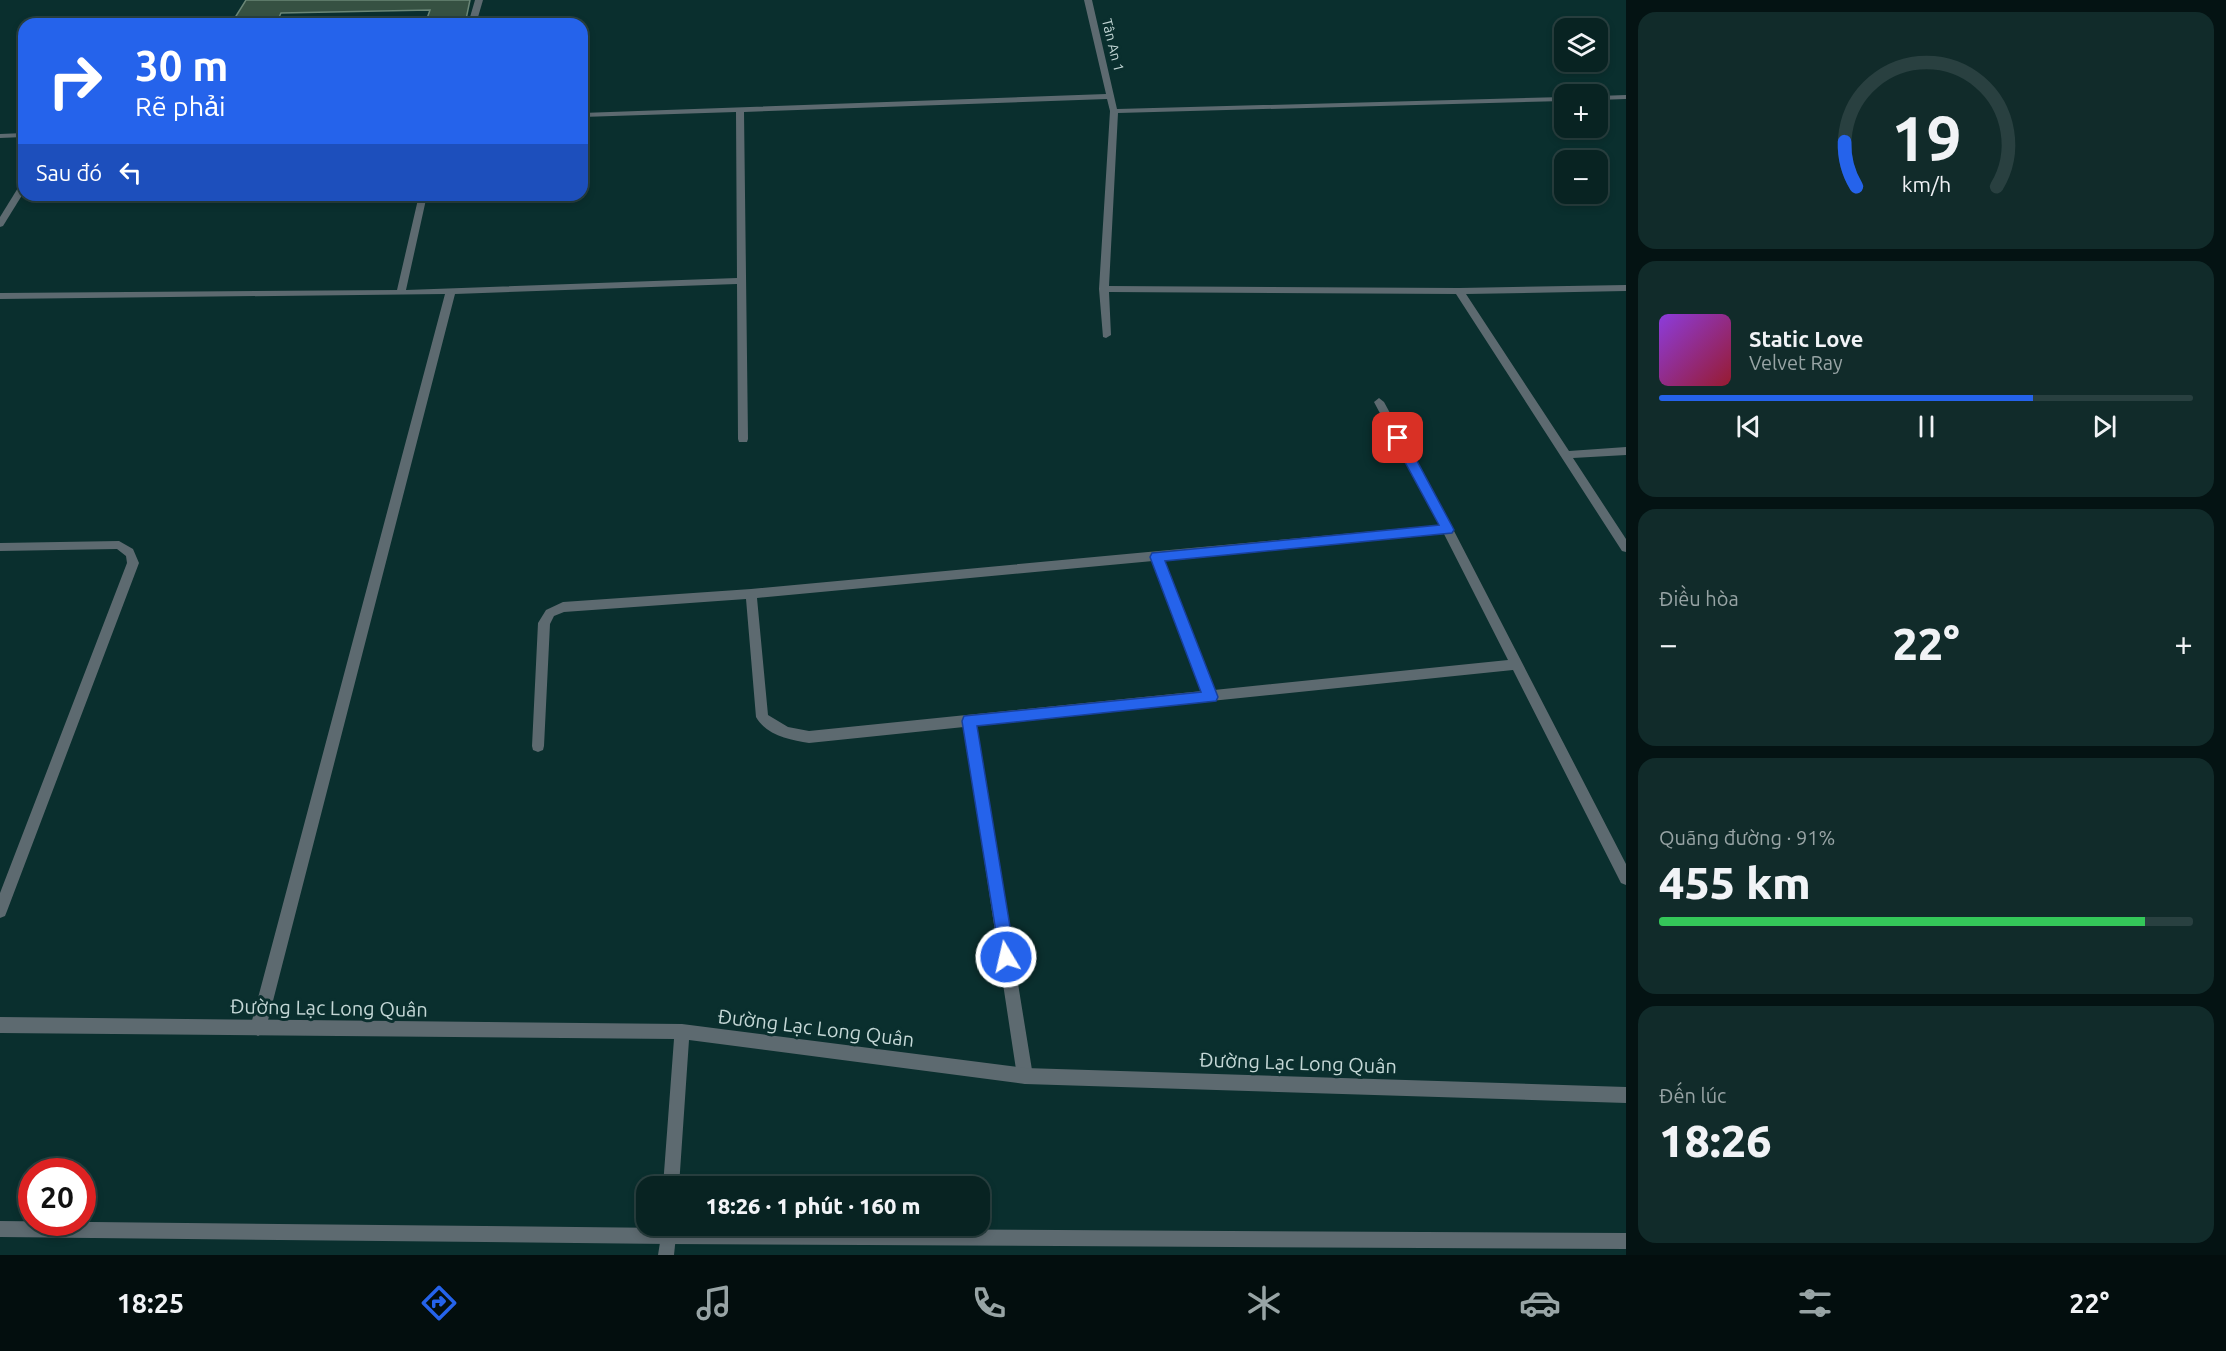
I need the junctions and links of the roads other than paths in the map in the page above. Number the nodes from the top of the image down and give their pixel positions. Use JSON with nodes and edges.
{"nodes":[{"id":1,"x":480,"y":0,"type":"edge"},
{"id":2,"x":1088,"y":0,"type":"edge"},
{"id":3,"x":474,"y":18,"type":"edge"},
{"id":4,"x":1112,"y":96,"type":"junction"},
{"id":5,"x":1626,"y":97,"type":"edge"},
{"id":6,"x":1608,"y":98,"type":"edge"},
{"id":7,"x":1554,"y":99,"type":"edge"},
{"id":8,"x":740,"y":109,"type":"junction"},
{"id":9,"x":1114,"y":111,"type":"junction"},
{"id":10,"x":588,"y":115,"type":"edge"},
{"id":11,"x":18,"y":135,"type":"edge"},
{"id":12,"x":0,"y":136,"type":"edge"},
{"id":13,"x":18,"y":195,"type":"edge"},
{"id":14,"x":422,"y":201,"type":"edge"},
{"id":15,"x":0,"y":224,"type":"edge"},
{"id":16,"x":741,"y":281,"type":"junction"},
{"id":17,"x":1626,"y":288,"type":"edge"},
{"id":18,"x":1104,"y":289,"type":"junction"},
{"id":19,"x":450,"y":291,"type":"junction"},
{"id":20,"x":1459,"y":291,"type":"junction"},
{"id":21,"x":401,"y":293,"type":"junction"},
{"id":22,"x":0,"y":296,"type":"edge"},
{"id":23,"x":1106,"y":335,"type":"dead end"},
{"id":24,"x":1379,"y":402,"type":"dead end"},
{"id":25,"x":743,"y":440,"type":"dead end"},
{"id":26,"x":1626,"y":451,"type":"edge"},
{"id":27,"x":1567,"y":455,"type":"junction"},
{"id":28,"x":1448,"y":530,"type":"junction"},
{"id":29,"x":0,"y":547,"type":"edge"},
{"id":30,"x":1626,"y":548,"type":"edge"},
{"id":31,"x":1157,"y":557,"type":"junction"},
{"id":32,"x":751,"y":594,"type":"junction"},
{"id":33,"x":1517,"y":664,"type":"junction"},
{"id":34,"x":1210,"y":697,"type":"junction"},
{"id":35,"x":969,"y":721,"type":"junction"},
{"id":36,"x":538,"y":746,"type":"dead end"},
{"id":37,"x":1626,"y":878,"type":"edge"},
{"id":38,"x":0,"y":911,"type":"edge"},
{"id":39,"x":0,"y":1025,"type":"edge"},
{"id":40,"x":258,"y":1028,"type":"junction"},
{"id":41,"x":682,"y":1032,"type":"junction"},
{"id":42,"x":1025,"y":1076,"type":"junction"},
{"id":43,"x":1626,"y":1095,"type":"edge"},
{"id":44,"x":672,"y":1176,"type":"edge"},
{"id":45,"x":0,"y":1229,"type":"edge"},
{"id":46,"x":636,"y":1231,"type":"edge"},
{"id":47,"x":990,"y":1234,"type":"edge"},
{"id":48,"x":668,"y":1236,"type":"edge"},
{"id":49,"x":1626,"y":1241,"type":"edge"},
{"id":50,"x":666,"y":1255,"type":"edge"}],
"edges":[{"from":1,"to":3,"type":"street"},
{"from":2,"to":4,"type":"street","name":"Tân An 1"},
{"from":4,"to":8,"type":"street"},
{"from":4,"to":9,"type":"street","name":"Tân An 1"},
{"from":5,"to":6,"type":"street"},
{"from":7,"to":9,"type":"street"},
{"from":8,"to":10,"type":"street"},
{"from":8,"to":16,"type":"street"},
{"from":9,"to":18,"type":"street","name":"Tân An 1"},
{"from":11,"to":12,"type":"street"},
{"from":13,"to":15,"type":"street"},
{"from":14,"to":21,"type":"street"},
{"from":16,"to":19,"type":"street"},
{"from":16,"to":25,"type":"street"},
{"from":17,"to":20,"type":"street"},
{"from":18,"to":20,"type":"street"},
{"from":18,"to":23,"type":"street","name":"Tân An 1"},
{"from":19,"to":21,"type":"street"},
{"from":19,"to":40,"type":"street"},
{"from":20,"to":27,"type":"street"},
{"from":21,"to":22,"type":"street"},
{"from":24,"to":28,"type":"street"},
{"from":26,"to":27,"type":"street"},
{"from":27,"to":30,"type":"street"},
{"from":28,"to":31,"type":"street"},
{"from":28,"to":33,"type":"street"},
{"from":29,"to":38,"type":"street"},
{"from":31,"to":32,"type":"street"},
{"from":31,"to":34,"type":"street"},
{"from":32,"to":35,"type":"street"},
{"from":32,"to":36,"type":"street"},
{"from":33,"to":34,"type":"street"},
{"from":33,"to":37,"type":"street"},
{"from":34,"to":35,"type":"street"},
{"from":35,"to":42,"type":"street"},
{"from":39,"to":40,"type":"street","name":"Đường Lạc Long Quân"},
{"from":40,"to":41,"type":"street","name":"Đường Lạc Long Quân"},
{"from":41,"to":42,"type":"street","name":"Đường Lạc Long Quân"},
{"from":41,"to":44,"type":"street"},
{"from":42,"to":43,"type":"street","name":"Đường Lạc Long Quân"},
{"from":45,"to":46,"type":"street"},
{"from":47,"to":49,"type":"street"},
{"from":48,"to":50,"type":"street"}]}
